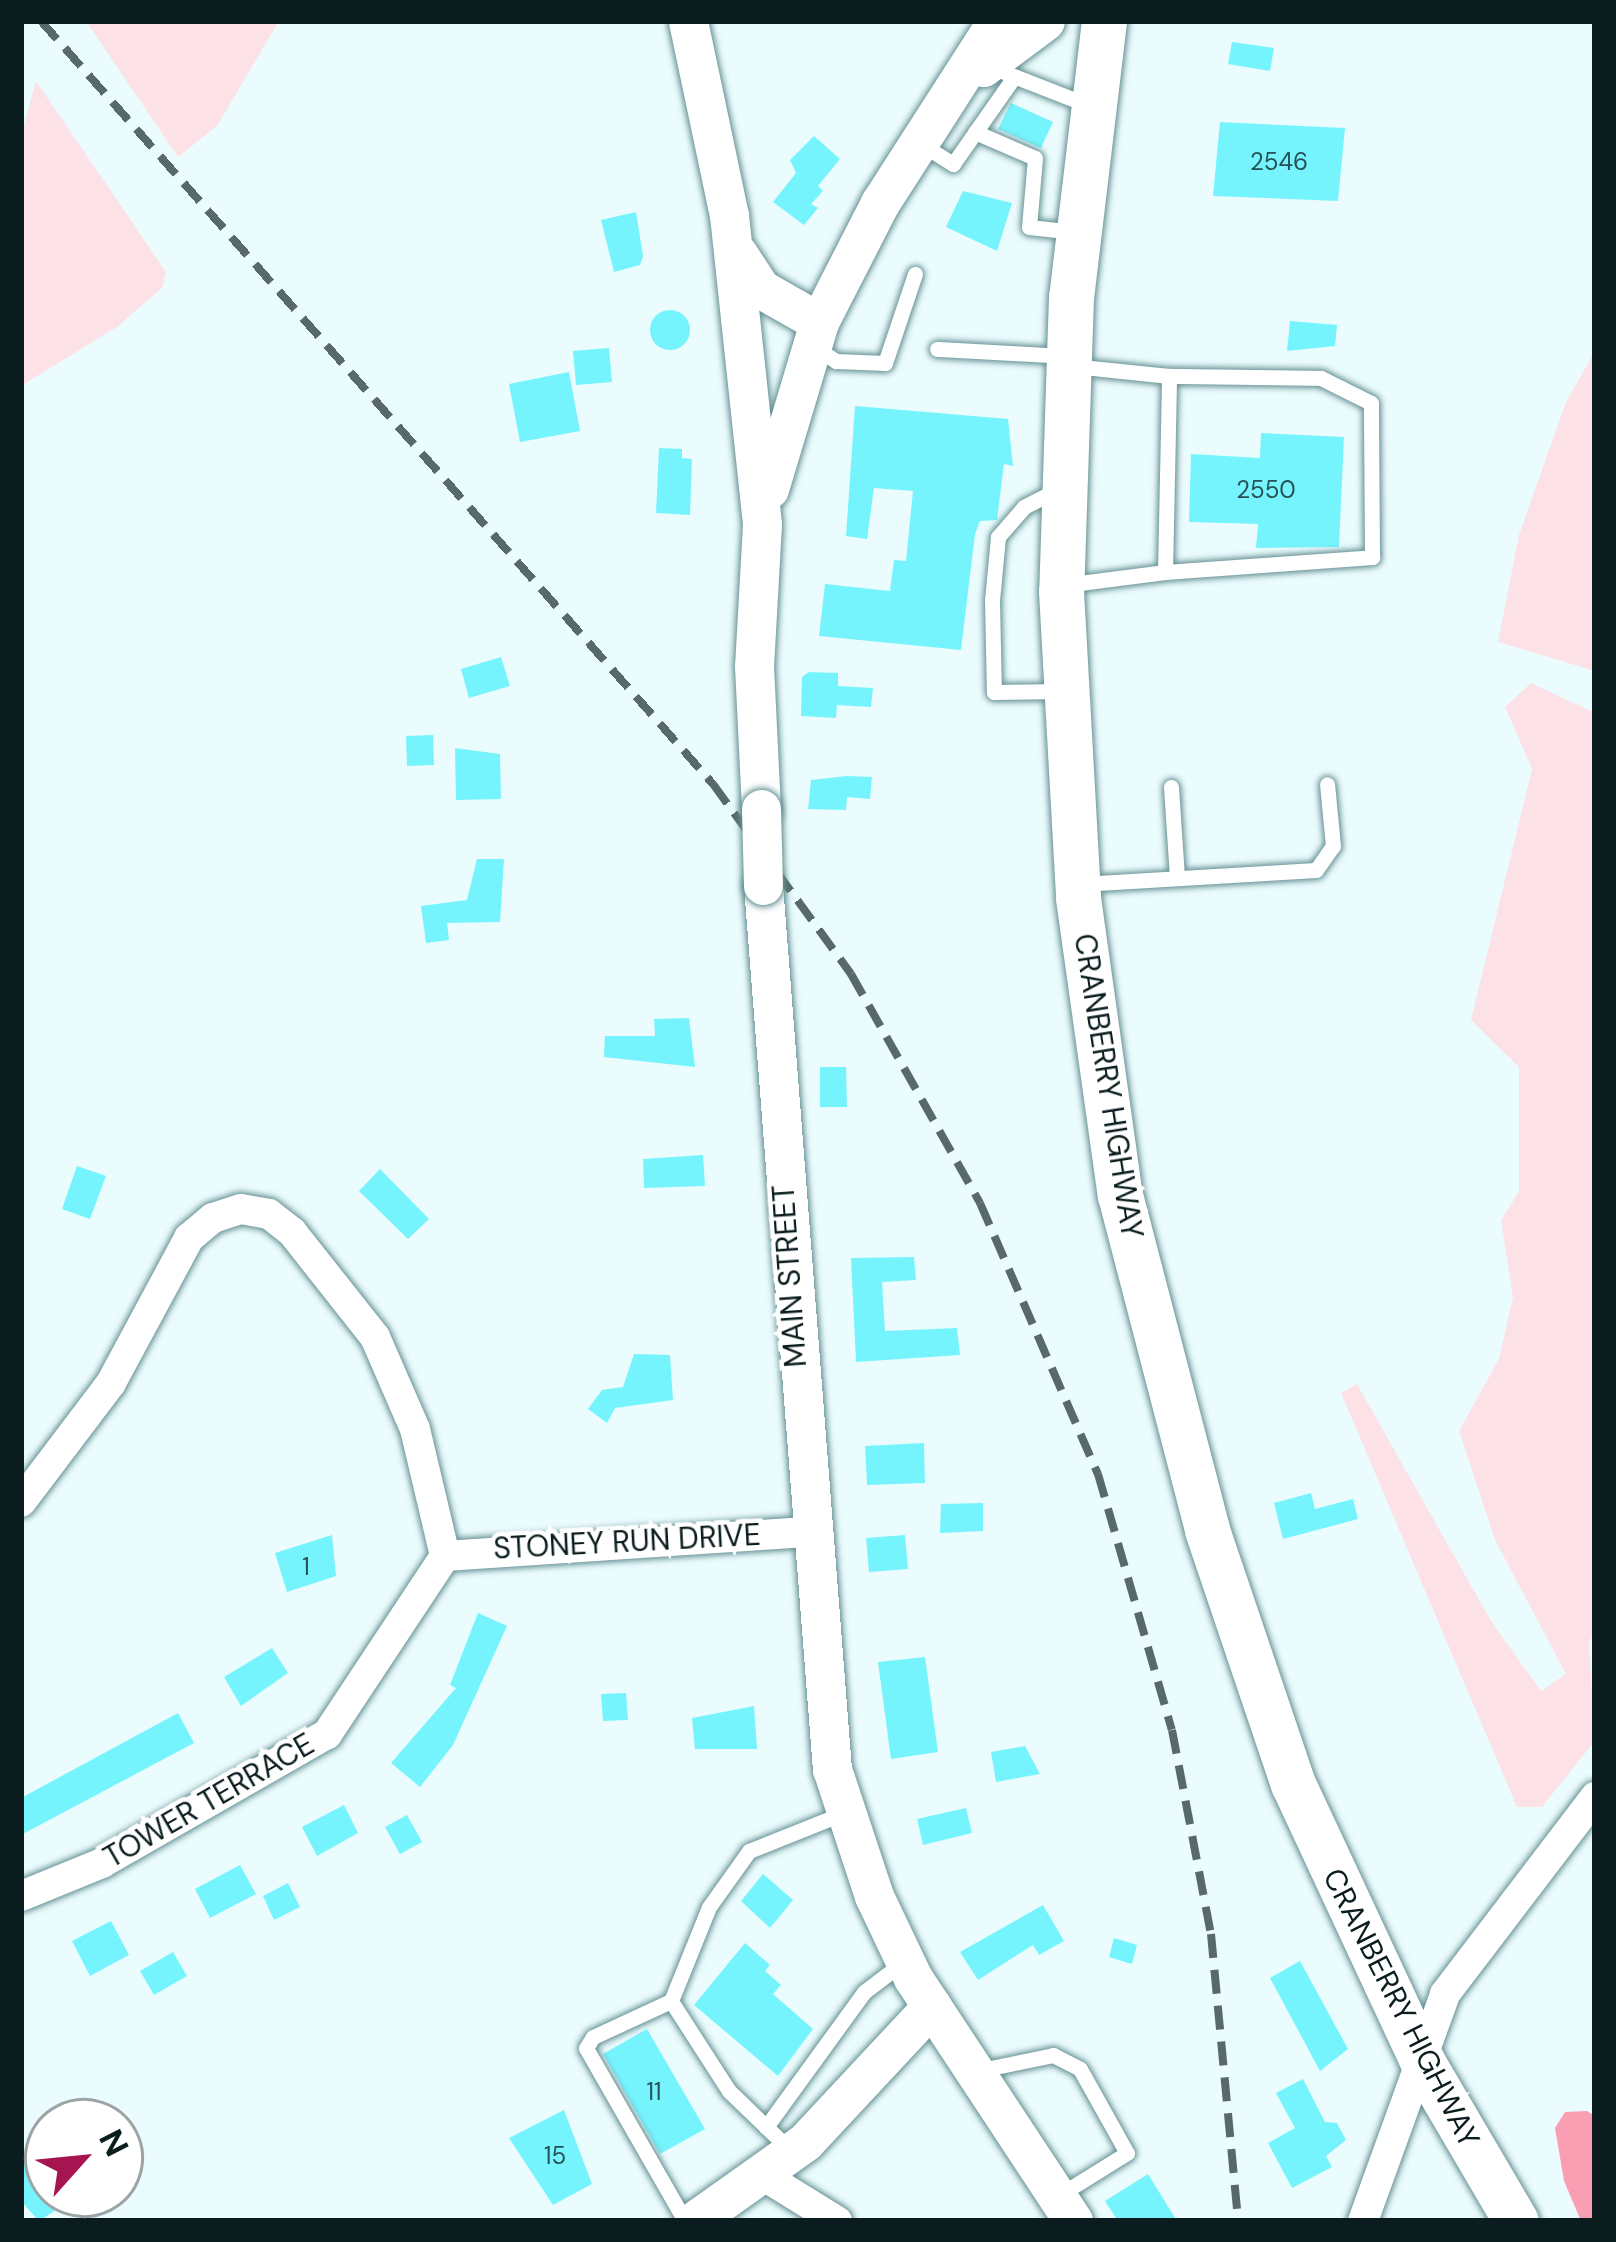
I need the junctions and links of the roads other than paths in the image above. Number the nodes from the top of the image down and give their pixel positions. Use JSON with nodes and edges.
{"nodes":[{"id":1,"x":688,"y":21,"type":"edge"},
{"id":2,"x":997,"y":21,"type":"edge"},
{"id":3,"x":1045,"y":21,"type":"edge"},
{"id":4,"x":1104,"y":21,"type":"edge"},
{"id":5,"x":1001,"y":70,"type":"junction"},
{"id":6,"x":1093,"y":107,"type":"junction"},
{"id":7,"x":928,"y":128,"type":"junction"},
{"id":8,"x":976,"y":132,"type":"junction"},
{"id":9,"x":1078,"y":233,"type":"junction"},
{"id":10,"x":733,"y":246,"type":"junction"},
{"id":11,"x":915,"y":274,"type":"dead end"},
{"id":12,"x":740,"y":299,"type":"junction"},
{"id":13,"x":813,"y":340,"type":"junction"},
{"id":14,"x":937,"y":349,"type":"dead end"},
{"id":15,"x":1069,"y":361,"type":"junction"},
{"id":16,"x":1169,"y":376,"type":"junction"},
{"id":17,"x":1065,"y":485,"type":"junction"},
{"id":18,"x":762,"y":524,"type":"junction"},
{"id":19,"x":1165,"y":572,"type":"junction"},
{"id":20,"x":1062,"y":586,"type":"junction"},
{"id":21,"x":1066,"y":691,"type":"junction"},
{"id":22,"x":1327,"y":784,"type":"dead end"},
{"id":23,"x":1171,"y":787,"type":"dead end"},
{"id":24,"x":1177,"y":877,"type":"junction"},
{"id":25,"x":1077,"y":884,"type":"junction"},
{"id":26,"x":21,"y":1502,"type":"edge"},
{"id":27,"x":810,"y":1532,"type":"junction"},
{"id":28,"x":445,"y":1556,"type":"junction"},
{"id":29,"x":1595,"y":1797,"type":"edge"},
{"id":30,"x":844,"y":1813,"type":"junction"},
{"id":31,"x":21,"y":1896,"type":"edge"},
{"id":32,"x":905,"y":1961,"type":"junction"},
{"id":33,"x":671,"y":2001,"type":"junction"},
{"id":34,"x":932,"y":2006,"type":"junction"},
{"id":35,"x":1422,"y":2060,"type":"junction"},
{"id":36,"x":974,"y":2072,"type":"junction"},
{"id":37,"x":774,"y":2152,"type":"junction"},
{"id":38,"x":1063,"y":2213,"type":"edge"},
{"id":39,"x":690,"y":2221,"type":"edge"},
{"id":40,"x":837,"y":2221,"type":"edge"},
{"id":41,"x":1363,"y":2221,"type":"edge"},
{"id":42,"x":1516,"y":2221,"type":"edge"}],
"edges":[{"from":1,"to":10,"type":"main road","name":"MAIN STREET"},
{"from":2,"to":7,"type":"main road"},
{"from":3,"to":5,"type":"main road"},
{"from":4,"to":6,"type":"main road","name":"CRANBERRY HIGHWAY"},
{"from":5,"to":6,"type":"lane"},
{"from":5,"to":7,"type":"main road"},
{"from":5,"to":8,"type":"lane"},
{"from":6,"to":9,"type":"main road","name":"CRANBERRY HIGHWAY"},
{"from":7,"to":8,"type":"lane"},
{"from":7,"to":13,"type":"main road"},
{"from":8,"to":9,"type":"lane"},
{"from":9,"to":15,"type":"main road","name":"CRANBERRY HIGHWAY"},
{"from":10,"to":12,"type":"main road","name":"MAIN STREET"},
{"from":10,"to":13,"type":"main road","name":"MAIN STREET"},
{"from":11,"to":13,"type":"lane"},
{"from":12,"to":13,"type":"main road"},
{"from":12,"to":18,"type":"main road","name":"MAIN STREET"},
{"from":13,"to":18,"type":"main road"},
{"from":14,"to":15,"type":"lane"},
{"from":15,"to":16,"type":"lane"},
{"from":15,"to":17,"type":"main road","name":"CRANBERRY HIGHWAY"},
{"from":16,"to":19,"type":"lane"},
{"from":16,"to":19,"type":"lane"},
{"from":17,"to":20,"type":"main road","name":"CRANBERRY HIGHWAY"},
{"from":17,"to":21,"type":"lane"},
{"from":18,"to":27,"type":"main road","name":"MAIN STREET","bridge":true},
{"from":19,"to":20,"type":"lane"},
{"from":20,"to":21,"type":"main road","name":"CRANBERRY HIGHWAY"},
{"from":21,"to":25,"type":"main road","name":"CRANBERRY HIGHWAY"},
{"from":22,"to":24,"type":"lane"},
{"from":23,"to":24,"type":"lane"},
{"from":24,"to":25,"type":"lane"},
{"from":25,"to":35,"type":"main road","name":"CRANBERRY HIGHWAY"},
{"from":26,"to":28,"type":"street"},
{"from":27,"to":28,"type":"street","name":"STONEY RUN DRIVE"},
{"from":27,"to":30,"type":"main road","name":"MAIN STREET"},
{"from":28,"to":31,"type":"street","name":"TOWER TERRACE"},
{"from":29,"to":35,"type":"street"},
{"from":30,"to":32,"type":"main road","name":"MAIN STREET"},
{"from":30,"to":33,"type":"lane"},
{"from":32,"to":34,"type":"main road","name":"MAIN STREET"},
{"from":32,"to":37,"type":"lane"},
{"from":33,"to":37,"type":"lane"},
{"from":33,"to":39,"type":"lane"},
{"from":34,"to":36,"type":"main road","name":"MAIN STREET"},
{"from":34,"to":37,"type":"main road"},
{"from":35,"to":41,"type":"street"},
{"from":35,"to":42,"type":"main road","name":"CRANBERRY HIGHWAY"},
{"from":36,"to":38,"type":"main road","name":"MAIN STREET"},
{"from":36,"to":38,"type":"lane"},
{"from":37,"to":39,"type":"main road"},
{"from":37,"to":40,"type":"street"}]}
